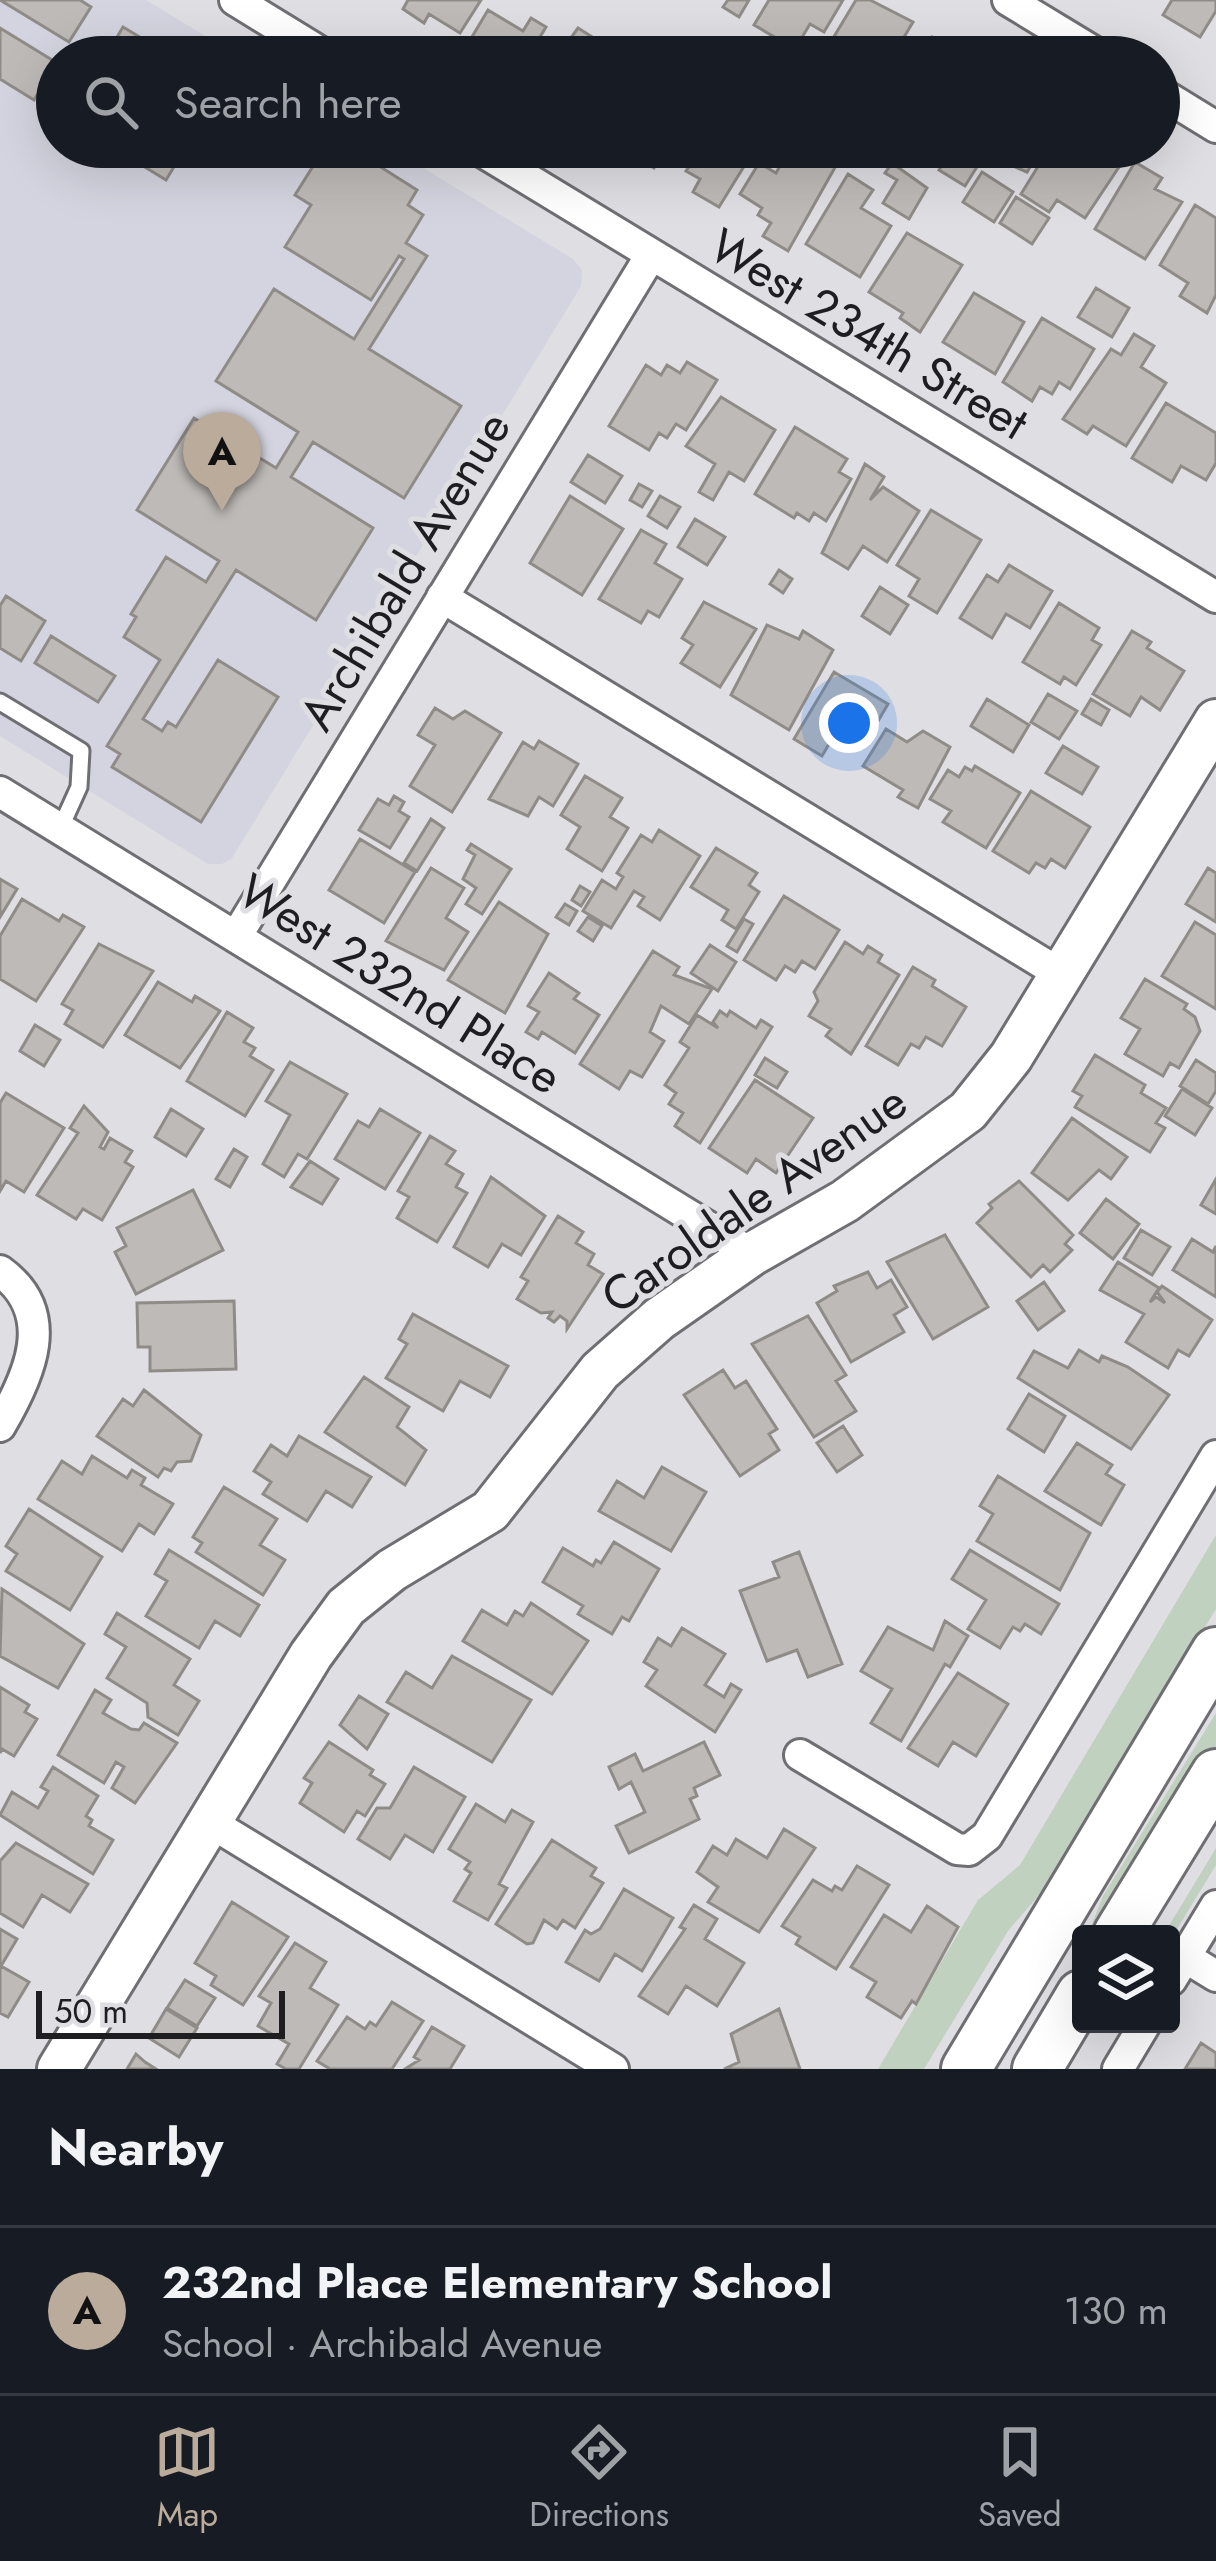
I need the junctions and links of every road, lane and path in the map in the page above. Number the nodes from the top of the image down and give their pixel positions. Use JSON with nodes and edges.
{"nodes":[{"id":1,"x":235,"y":0,"type":"edge"},
{"id":2,"x":1008,"y":0,"type":"edge"},
{"id":3,"x":294,"y":36,"type":"edge"},
{"id":4,"x":1067,"y":36,"type":"edge"},
{"id":5,"x":1180,"y":105,"type":"edge"},
{"id":6,"x":1216,"y":127,"type":"edge"},
{"id":7,"x":509,"y":168,"type":"edge"},
{"id":8,"x":651,"y":255,"type":"junction"},
{"id":9,"x":442,"y":597,"type":"junction"},
{"id":10,"x":1216,"y":597,"type":"edge"},
{"id":11,"x":0,"y":702,"type":"edge"},
{"id":12,"x":1216,"y":721,"type":"edge"},
{"id":13,"x":0,"y":792,"type":"edge"},
{"id":14,"x":60,"y":829,"type":"junction"},
{"id":15,"x":237,"y":935,"type":"junction"},
{"id":16,"x":1059,"y":973,"type":"junction"},
{"id":17,"x":752,"y":1254,"type":"junction"},
{"id":18,"x":0,"y":1271,"type":"edge"},
{"id":19,"x":0,"y":1426,"type":"edge"},
{"id":20,"x":1216,"y":1456,"type":"edge"},
{"id":21,"x":1216,"y":1652,"type":"edge"},
{"id":22,"x":800,"y":1755,"type":"dead end"},
{"id":23,"x":1216,"y":1774,"type":"edge"},
{"id":24,"x":208,"y":1821,"type":"junction"},
{"id":25,"x":1216,"y":1906,"type":"edge"},
{"id":26,"x":1124,"y":1925,"type":"edge"},
{"id":27,"x":1180,"y":1965,"type":"edge"},
{"id":28,"x":1180,"y":1968,"type":"edge"},
{"id":29,"x":1216,"y":1976,"type":"edge"},
{"id":30,"x":1072,"y":2010,"type":"edge"},
{"id":31,"x":1140,"y":2033,"type":"edge"},
{"id":32,"x":59,"y":2069,"type":"edge"},
{"id":33,"x":613,"y":2069,"type":"edge"},
{"id":34,"x":966,"y":2069,"type":"edge"},
{"id":35,"x":1037,"y":2069,"type":"edge"},
{"id":36,"x":1118,"y":2069,"type":"edge"}],
"edges":[{"from":1,"to":3,"type":"street"},
{"from":2,"to":4,"type":"street"},
{"from":5,"to":6,"type":"street"},
{"from":7,"to":8,"type":"street","name":"West 234th Street"},
{"from":8,"to":9,"type":"street","name":"Archibald Avenue"},
{"from":8,"to":10,"type":"street","name":"West 234th Street"},
{"from":9,"to":15,"type":"street","name":"Archibald Avenue"},
{"from":9,"to":16,"type":"street"},
{"from":11,"to":14,"type":"lane"},
{"from":12,"to":16,"type":"street","name":"Caroldale Avenue"},
{"from":13,"to":14,"type":"street","name":"West 232nd Place"},
{"from":14,"to":15,"type":"street","name":"West 232nd Place"},
{"from":15,"to":17,"type":"street","name":"West 232nd Place"},
{"from":16,"to":17,"type":"street","name":"Caroldale Avenue"},
{"from":17,"to":24,"type":"street","name":"Caroldale Avenue"},
{"from":18,"to":19,"type":"street"},
{"from":20,"to":22,"type":"street"},
{"from":21,"to":34,"type":"main road"},
{"from":23,"to":26,"type":"main road"},
{"from":24,"to":32,"type":"street","name":"Caroldale Avenue"},
{"from":24,"to":33,"type":"street"},
{"from":25,"to":27,"type":"street"},
{"from":28,"to":29,"type":"street"},
{"from":30,"to":35,"type":"main road"},
{"from":31,"to":36,"type":"street"}]}
